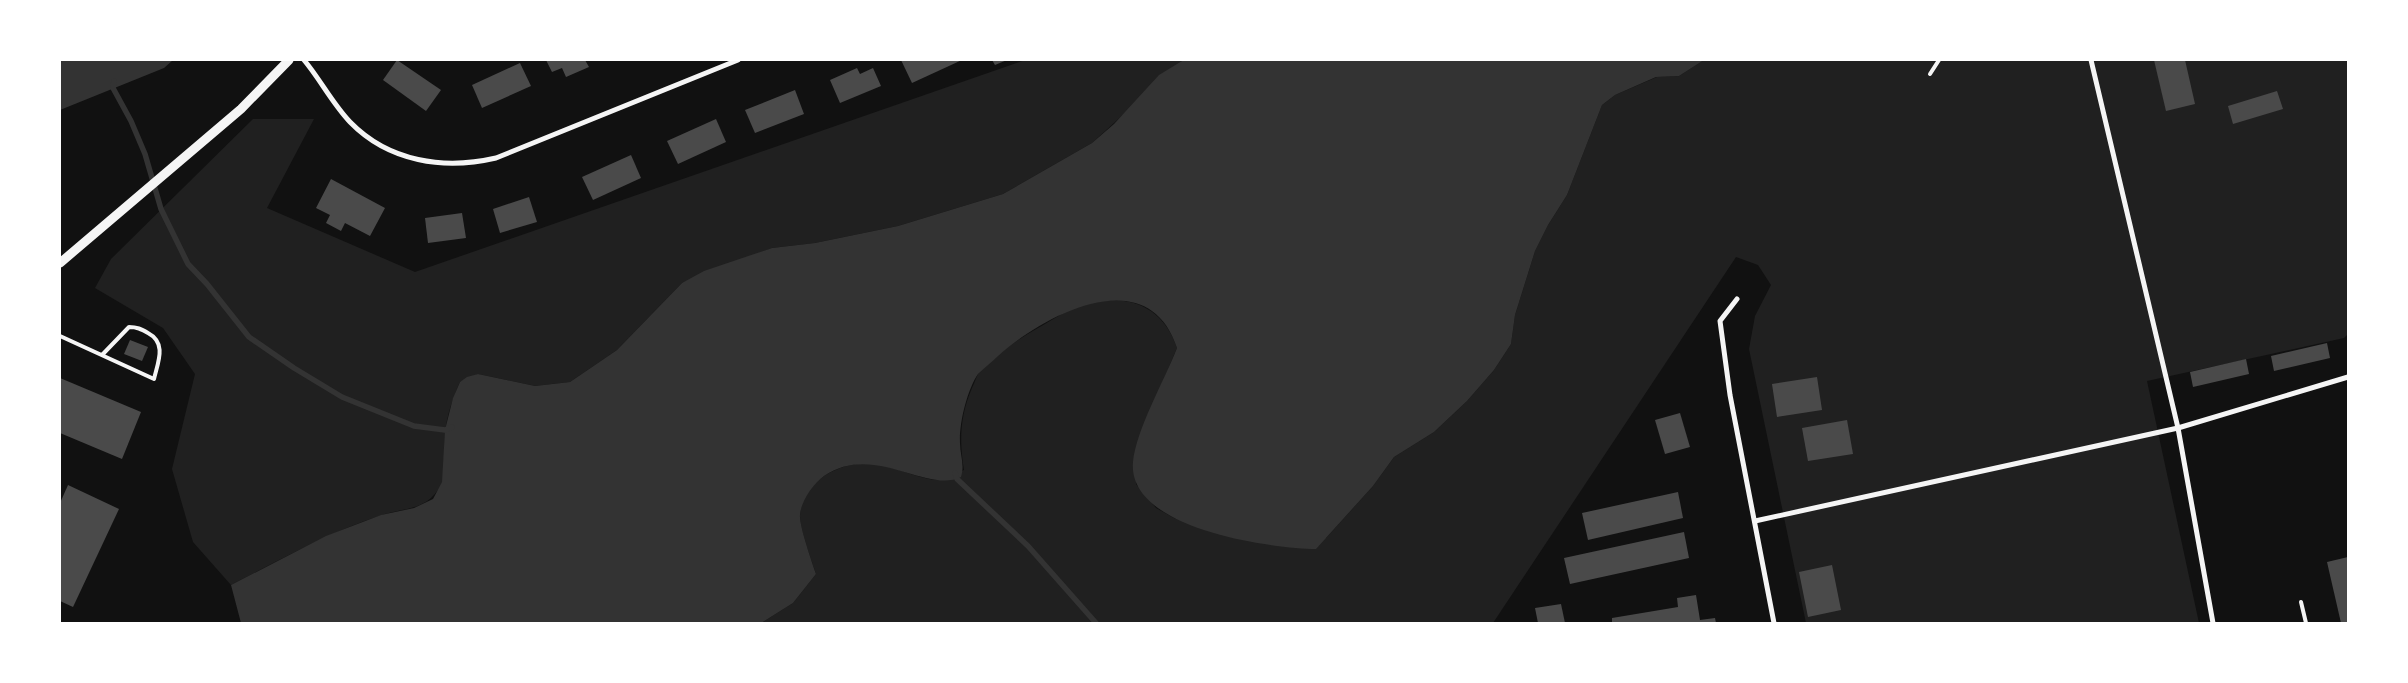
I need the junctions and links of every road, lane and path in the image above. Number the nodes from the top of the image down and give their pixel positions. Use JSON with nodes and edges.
{"nodes":[{"id":1,"x":290,"y":60,"type":"edge"},
{"id":2,"x":304,"y":60,"type":"edge"},
{"id":3,"x":738,"y":60,"type":"edge"},
{"id":4,"x":1939,"y":60,"type":"edge"},
{"id":5,"x":2091,"y":60,"type":"edge"},
{"id":6,"x":1930,"y":74,"type":"dead end"},
{"id":7,"x":60,"y":263,"type":"edge"},
{"id":8,"x":1737,"y":299,"type":"dead end"},
{"id":9,"x":60,"y":336,"type":"edge"},
{"id":10,"x":102,"y":355,"type":"junction"},
{"id":11,"x":2348,"y":377,"type":"edge"},
{"id":12,"x":2178,"y":428,"type":"junction"},
{"id":13,"x":1755,"y":522,"type":"junction"},
{"id":14,"x":2301,"y":602,"type":"dead end"},
{"id":15,"x":1774,"y":623,"type":"edge"},
{"id":16,"x":2213,"y":623,"type":"edge"},
{"id":17,"x":2306,"y":623,"type":"edge"}],
"edges":[{"from":1,"to":7,"type":"street"},
{"from":2,"to":3,"type":"street"},
{"from":4,"to":6,"type":"lane"},
{"from":5,"to":12,"type":"street"},
{"from":8,"to":13,"type":"street"},
{"from":9,"to":10,"type":"lane"},
{"from":10,"to":10,"type":"lane"},
{"from":11,"to":12,"type":"street"},
{"from":12,"to":13,"type":"street"},
{"from":12,"to":16,"type":"street"},
{"from":13,"to":15,"type":"street"},
{"from":14,"to":17,"type":"lane"}]}
